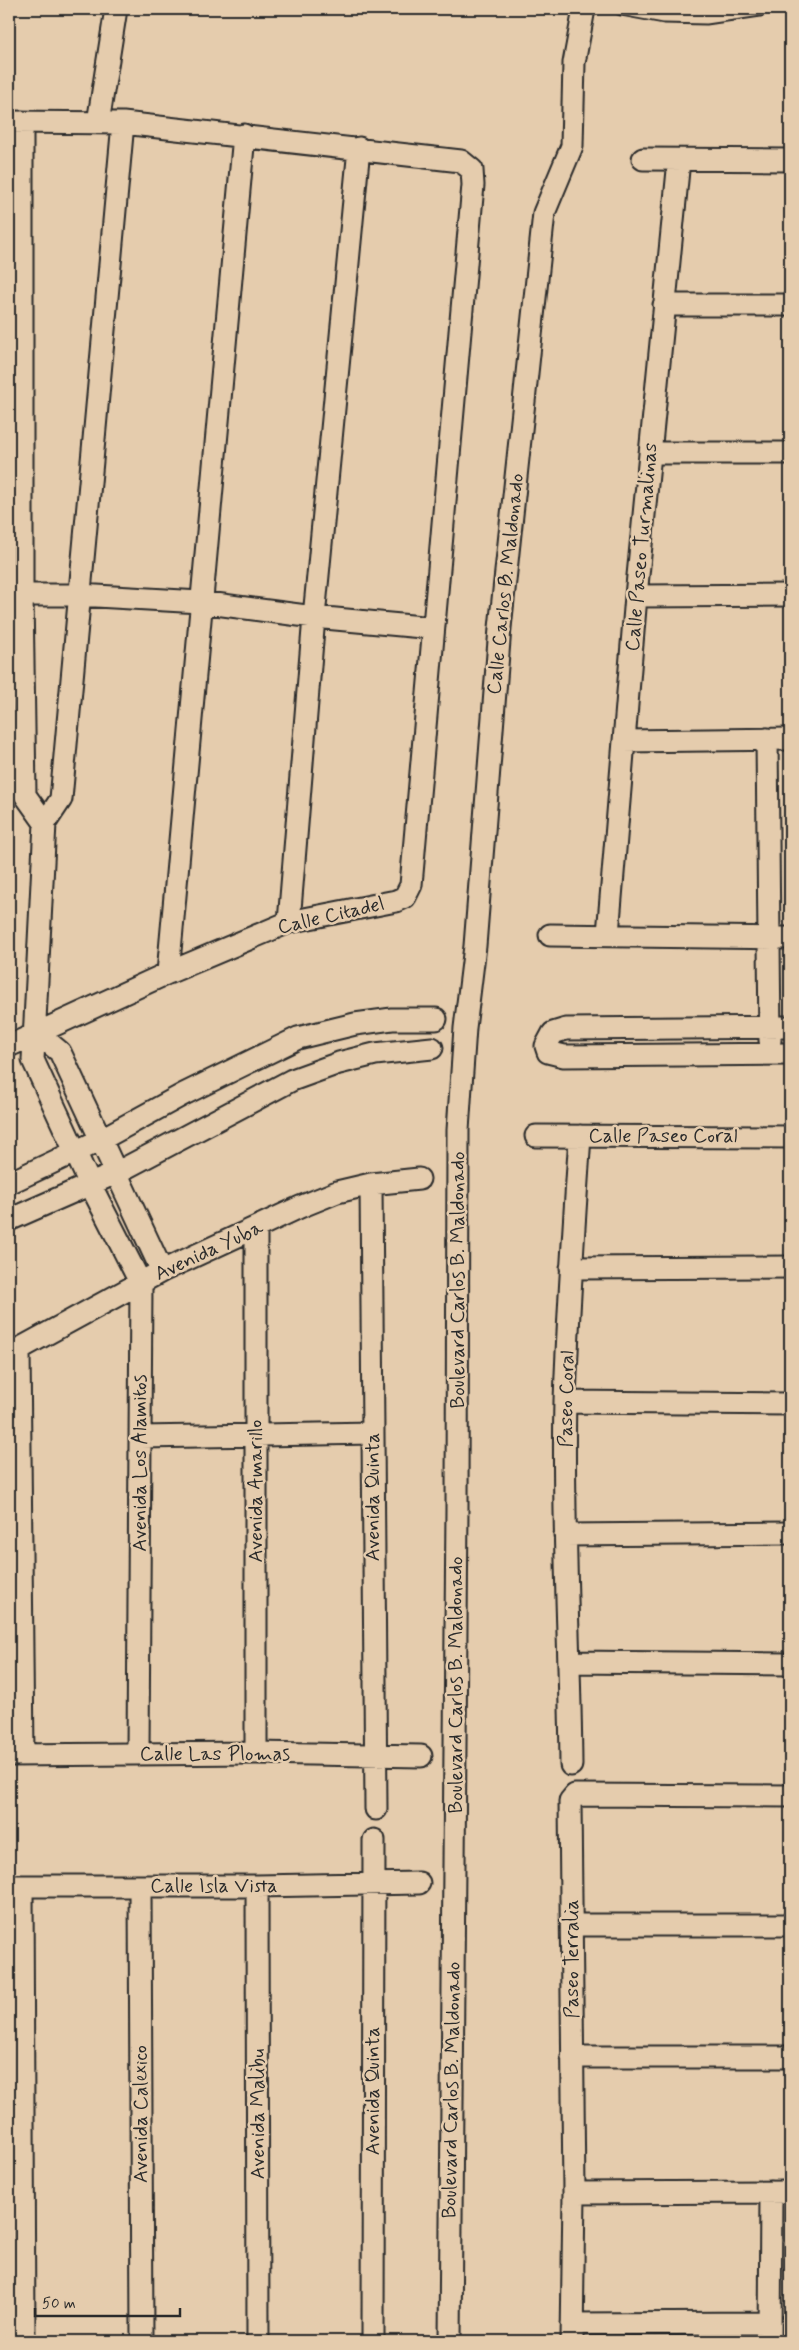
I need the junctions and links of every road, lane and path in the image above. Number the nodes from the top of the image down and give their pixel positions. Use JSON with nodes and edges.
{"nodes":[{"id":1,"x":116,"y":9,"type":"edge"},
{"id":2,"x":584,"y":9,"type":"edge"},
{"id":3,"x":621,"y":9,"type":"edge"},
{"id":4,"x":760,"y":10,"type":"dead end"},
{"id":5,"x":15,"y":122,"type":"edge"},
{"id":6,"x":98,"y":123,"type":"junction"},
{"id":7,"x":123,"y":123,"type":"junction"},
{"id":8,"x":244,"y":135,"type":"junction"},
{"id":9,"x":359,"y":148,"type":"junction"},
{"id":10,"x":643,"y":159,"type":"dead end"},
{"id":11,"x":679,"y":160,"type":"junction"},
{"id":12,"x":790,"y":160,"type":"edge"},
{"id":13,"x":664,"y":305,"type":"junction"},
{"id":14,"x":790,"y":305,"type":"edge"},
{"id":15,"x":650,"y":453,"type":"junction"},
{"id":16,"x":790,"y":453,"type":"edge"},
{"id":17,"x":16,"y":595,"type":"edge"},
{"id":18,"x":79,"y":595,"type":"junction"},
{"id":19,"x":790,"y":595,"type":"edge"},
{"id":20,"x":636,"y":596,"type":"junction"},
{"id":21,"x":200,"y":602,"type":"junction"},
{"id":22,"x":314,"y":617,"type":"junction"},
{"id":23,"x":433,"y":628,"type":"junction"},
{"id":24,"x":767,"y":739,"type":"junction"},
{"id":25,"x":790,"y":739,"type":"edge"},
{"id":26,"x":624,"y":741,"type":"junction"},
{"id":27,"x":44,"y":823,"type":"junction"},
{"id":28,"x":289,"y":922,"type":"junction"},
{"id":29,"x":608,"y":934,"type":"junction"},
{"id":30,"x":550,"y":935,"type":"dead end"},
{"id":31,"x":768,"y":938,"type":"junction"},
{"id":32,"x":790,"y":938,"type":"edge"},
{"id":33,"x":168,"y":973,"type":"junction"},
{"id":34,"x":436,"y":1019,"type":"dead end"},
{"id":35,"x":769,"y":1027,"type":"junction"},
{"id":36,"x":790,"y":1027,"type":"edge"},
{"id":37,"x":465,"y":1028,"type":"joint"},
{"id":38,"x":36,"y":1032,"type":"junction"},
{"id":39,"x":9,"y":1046,"type":"edge"},
{"id":40,"x":432,"y":1048,"type":"dead end"},
{"id":41,"x":781,"y":1054,"type":"edge"},
{"id":42,"x":536,"y":1136,"type":"dead end"},
{"id":43,"x":580,"y":1136,"type":"junction"},
{"id":44,"x":790,"y":1137,"type":"edge"},
{"id":45,"x":100,"y":1140,"type":"junction"},
{"id":46,"x":75,"y":1151,"type":"junction"},
{"id":47,"x":116,"y":1173,"type":"junction"},
{"id":48,"x":419,"y":1179,"type":"dead end"},
{"id":49,"x":9,"y":1183,"type":"edge"},
{"id":50,"x":90,"y":1184,"type":"junction"},
{"id":51,"x":371,"y":1184,"type":"junction"},
{"id":52,"x":9,"y":1220,"type":"edge"},
{"id":53,"x":256,"y":1228,"type":"junction"},
{"id":54,"x":790,"y":1267,"type":"edge"},
{"id":55,"x":571,"y":1268,"type":"junction"},
{"id":56,"x":162,"y":1271,"type":"junction"},
{"id":57,"x":140,"y":1284,"type":"junction"},
{"id":58,"x":14,"y":1350,"type":"edge"},
{"id":59,"x":565,"y":1402,"type":"junction"},
{"id":60,"x":790,"y":1404,"type":"edge"},
{"id":61,"x":373,"y":1433,"type":"junction"},
{"id":62,"x":256,"y":1435,"type":"junction"},
{"id":63,"x":140,"y":1437,"type":"junction"},
{"id":64,"x":790,"y":1533,"type":"edge"},
{"id":65,"x":566,"y":1535,"type":"junction"},
{"id":66,"x":570,"y":1662,"type":"junction"},
{"id":67,"x":790,"y":1664,"type":"edge"},
{"id":68,"x":256,"y":1753,"type":"junction"},
{"id":69,"x":138,"y":1754,"type":"junction"},
{"id":70,"x":16,"y":1755,"type":"edge"},
{"id":71,"x":375,"y":1755,"type":"junction"},
{"id":72,"x":421,"y":1756,"type":"dead end"},
{"id":73,"x":570,"y":1765,"type":"dead end"},
{"id":74,"x":790,"y":1796,"type":"edge"},
{"id":75,"x":376,"y":1809,"type":"dead end"},
{"id":76,"x":374,"y":1840,"type":"dead end"},
{"id":77,"x":374,"y":1883,"type":"junction"},
{"id":78,"x":419,"y":1883,"type":"dead end"},
{"id":79,"x":15,"y":1886,"type":"edge"},
{"id":80,"x":256,"y":1886,"type":"junction"},
{"id":81,"x":140,"y":1887,"type":"junction"},
{"id":82,"x":572,"y":1925,"type":"junction"},
{"id":83,"x":790,"y":1925,"type":"edge"},
{"id":84,"x":572,"y":2057,"type":"junction"},
{"id":85,"x":790,"y":2057,"type":"edge"},
{"id":86,"x":781,"y":2192,"type":"edge"},
{"id":87,"x":574,"y":2193,"type":"junction"},
{"id":88,"x":770,"y":2332,"type":"edge"},
{"id":89,"x":572,"y":2333,"type":"edge"},
{"id":90,"x":24,"y":2341,"type":"edge"},
{"id":91,"x":142,"y":2341,"type":"edge"},
{"id":92,"x":258,"y":2341,"type":"edge"},
{"id":93,"x":373,"y":2341,"type":"edge"},
{"id":94,"x":450,"y":2341,"type":"edge"}],
"edges":[{"from":1,"to":6,"type":"street"},
{"from":2,"to":37,"type":"street","name":"Calle Carlos B. Maldonado"},
{"from":3,"to":4,"type":"lane"},
{"from":5,"to":6,"type":"street"},
{"from":5,"to":17,"type":"street"},
{"from":6,"to":7,"type":"street"},
{"from":7,"to":8,"type":"street"},
{"from":7,"to":18,"type":"street"},
{"from":8,"to":9,"type":"street"},
{"from":8,"to":21,"type":"street"},
{"from":9,"to":22,"type":"street"},
{"from":9,"to":23,"type":"street"},
{"from":10,"to":11,"type":"street"},
{"from":11,"to":12,"type":"street"},
{"from":11,"to":13,"type":"street","name":"Calle Paseo Turmalinas"},
{"from":13,"to":14,"type":"street"},
{"from":13,"to":15,"type":"street","name":"Calle Paseo Turmalinas"},
{"from":15,"to":16,"type":"street"},
{"from":15,"to":20,"type":"street","name":"Calle Paseo Turmalinas"},
{"from":17,"to":18,"type":"street"},
{"from":17,"to":27,"type":"street"},
{"from":18,"to":21,"type":"street"},
{"from":18,"to":27,"type":"street"},
{"from":19,"to":20,"type":"street"},
{"from":20,"to":26,"type":"street","name":"Calle Paseo Turmalinas"},
{"from":21,"to":22,"type":"street"},
{"from":21,"to":33,"type":"street"},
{"from":22,"to":23,"type":"street"},
{"from":22,"to":28,"type":"street"},
{"from":23,"to":28,"type":"street","name":"Calle Citadel"},
{"from":24,"to":25,"type":"street"},
{"from":24,"to":26,"type":"street"},
{"from":24,"to":31,"type":"street"},
{"from":26,"to":29,"type":"street","name":"Calle Paseo Turmalinas"},
{"from":27,"to":38,"type":"street","name":"Avenida Los Alamitos"},
{"from":28,"to":33,"type":"street","name":"Calle Citadel"},
{"from":29,"to":30,"type":"street"},
{"from":29,"to":31,"type":"street"},
{"from":31,"to":32,"type":"street"},
{"from":31,"to":35,"type":"street"},
{"from":33,"to":38,"type":"street","name":"Calle Citadel"},
{"from":34,"to":45,"type":"street"},
{"from":35,"to":36,"type":"street"},
{"from":35,"to":41,"type":"street"},
{"from":35,"to":41,"type":"street"},
{"from":37,"to":94,"type":"street","name":"Boulevard Carlos B. Maldonado"},
{"from":38,"to":39,"type":"street","name":"Calle Citadel"},
{"from":38,"to":45,"type":"street"},
{"from":38,"to":46,"type":"street","name":"Avenida Los Alamitos"},
{"from":40,"to":47,"type":"street"},
{"from":42,"to":43,"type":"street","name":"Calle Paseo Coral"},
{"from":43,"to":44,"type":"street","name":"Calle Paseo Coral"},
{"from":43,"to":55,"type":"street","name":"Paseo Coral"},
{"from":45,"to":46,"type":"street"},
{"from":45,"to":47,"type":"street"},
{"from":46,"to":49,"type":"street"},
{"from":46,"to":50,"type":"street","name":"Avenida Los Alamitos"},
{"from":47,"to":50,"type":"street"},
{"from":47,"to":56,"type":"street"},
{"from":48,"to":51,"type":"street","name":"Avenida Yuba"},
{"from":50,"to":52,"type":"street"},
{"from":50,"to":57,"type":"street","name":"Avenida Los Alamitos"},
{"from":51,"to":53,"type":"street","name":"Avenida Yuba"},
{"from":51,"to":61,"type":"street","name":"Avenida Quinta"},
{"from":53,"to":56,"type":"street","name":"Avenida Yuba"},
{"from":53,"to":62,"type":"street","name":"Avenida Amarillo"},
{"from":54,"to":55,"type":"street"},
{"from":55,"to":59,"type":"street","name":"Paseo Coral"},
{"from":56,"to":57,"type":"street","name":"Avenida Yuba"},
{"from":57,"to":58,"type":"street","name":"Avenida Yuba"},
{"from":57,"to":63,"type":"street","name":"Avenida Los Alamitos"},
{"from":58,"to":70,"type":"street"},
{"from":59,"to":60,"type":"street"},
{"from":59,"to":65,"type":"street","name":"Paseo Coral"},
{"from":61,"to":62,"type":"street"},
{"from":61,"to":71,"type":"street","name":"Avenida Quinta"},
{"from":62,"to":63,"type":"street"},
{"from":62,"to":68,"type":"street","name":"Avenida Amarillo"},
{"from":63,"to":69,"type":"street","name":"Avenida Los Alamitos"},
{"from":64,"to":65,"type":"street"},
{"from":65,"to":66,"type":"street","name":"Paseo Coral"},
{"from":66,"to":67,"type":"street"},
{"from":66,"to":73,"type":"street","name":"Paseo Coral"},
{"from":68,"to":69,"type":"street","name":"Calle Las Plomas"},
{"from":68,"to":71,"type":"street","name":"Calle Las Plomas"},
{"from":69,"to":70,"type":"street","name":"Calle Las Plomas"},
{"from":71,"to":72,"type":"street","name":"Calle Las Plomas"},
{"from":71,"to":75,"type":"street","name":"Avenida Quinta"},
{"from":74,"to":82,"type":"street","name":"Paseo Terralia"},
{"from":76,"to":77,"type":"street","name":"Avenida Quinta"},
{"from":77,"to":78,"type":"street","name":"Calle Isla Vista"},
{"from":77,"to":80,"type":"street","name":"Calle Isla Vista"},
{"from":77,"to":93,"type":"street","name":"Avenida Quinta"},
{"from":79,"to":81,"type":"street","name":"Calle Isla Vista"},
{"from":79,"to":90,"type":"street"},
{"from":80,"to":81,"type":"street","name":"Calle Isla Vista"},
{"from":80,"to":92,"type":"street","name":"Avenida Malibu"},
{"from":81,"to":91,"type":"street","name":"Avenida Calexico"},
{"from":82,"to":83,"type":"street"},
{"from":82,"to":84,"type":"street","name":"Paseo Terralia"},
{"from":84,"to":85,"type":"street"},
{"from":84,"to":87,"type":"street","name":"Paseo Terralia"},
{"from":86,"to":87,"type":"street"},
{"from":86,"to":88,"type":"street"},
{"from":87,"to":89,"type":"street","name":"Paseo Terralia"},
{"from":88,"to":89,"type":"street"}]}
